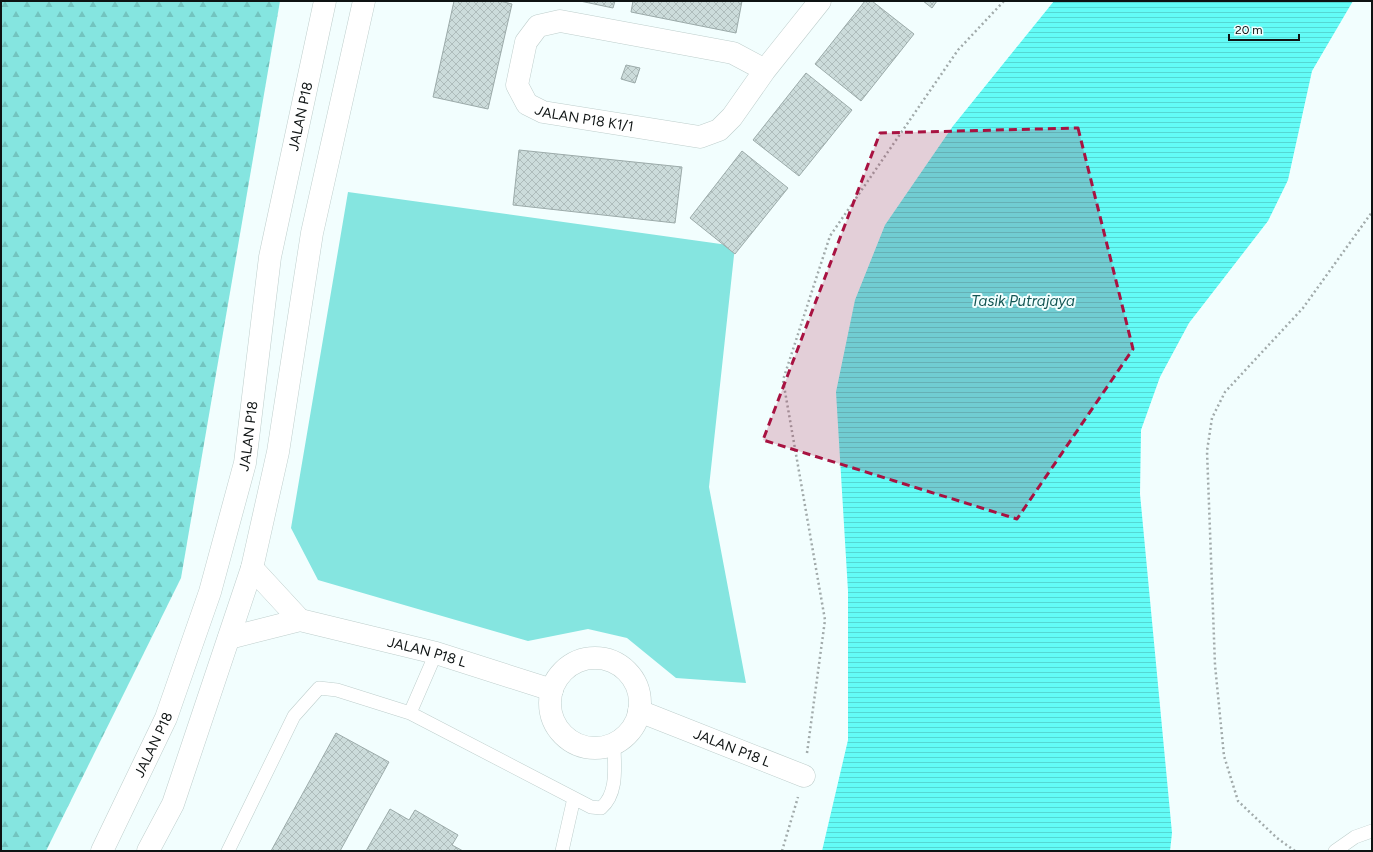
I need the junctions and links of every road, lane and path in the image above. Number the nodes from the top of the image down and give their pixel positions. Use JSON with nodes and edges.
{"nodes":[{"id":1,"x":325,"y":1,"type":"edge"},
{"id":2,"x":364,"y":1,"type":"edge"},
{"id":3,"x":820,"y":1,"type":"edge"},
{"id":4,"x":1004,"y":1,"type":"edge"},
{"id":5,"x":765,"y":70,"type":"junction"},
{"id":6,"x":1372,"y":212,"type":"edge"},
{"id":7,"x":252,"y":568,"type":"junction"},
{"id":8,"x":300,"y":620,"type":"junction"},
{"id":9,"x":229,"y":638,"type":"junction"},
{"id":10,"x":436,"y":653,"type":"junction"},
{"id":11,"x":552,"y":690,"type":"junction"},
{"id":12,"x":639,"y":711,"type":"junction"},
{"id":13,"x":410,"y":714,"type":"junction"},
{"id":14,"x":614,"y":744,"type":"junction"},
{"id":15,"x":804,"y":776,"type":"junction"},
{"id":16,"x":574,"y":798,"type":"junction"},
{"id":17,"x":1372,"y":831,"type":"edge"},
{"id":18,"x":102,"y":851,"type":"edge"},
{"id":19,"x":148,"y":851,"type":"edge"},
{"id":20,"x":228,"y":851,"type":"edge"},
{"id":21,"x":562,"y":851,"type":"edge"},
{"id":22,"x":782,"y":851,"type":"edge"},
{"id":23,"x":1295,"y":851,"type":"edge"},
{"id":24,"x":1335,"y":851,"type":"edge"}],
"edges":[{"from":1,"to":18,"type":"street","name":"JALAN P18"},
{"from":2,"to":7,"type":"street"},
{"from":3,"to":5,"type":"street","name":"JALAN P18 K1/1"},
{"from":4,"to":15,"type":"path"},
{"from":5,"to":5,"type":"street","name":"JALAN P18 K1/1"},
{"from":6,"to":23,"type":"path"},
{"from":7,"to":8,"type":"street"},
{"from":7,"to":9,"type":"street"},
{"from":8,"to":9,"type":"street","name":"JALAN P18 L"},
{"from":8,"to":10,"type":"street","name":"JALAN P18 L"},
{"from":9,"to":19,"type":"street"},
{"from":10,"to":11,"type":"street","name":"JALAN P18 L"},
{"from":10,"to":13,"type":"lane"},
{"from":11,"to":12,"type":"street"},
{"from":11,"to":14,"type":"street"},
{"from":12,"to":14,"type":"street"},
{"from":12,"to":15,"type":"street","name":"JALAN P18 L"},
{"from":13,"to":16,"type":"lane"},
{"from":13,"to":20,"type":"lane"},
{"from":14,"to":16,"type":"lane"},
{"from":15,"to":22,"type":"path"},
{"from":16,"to":21,"type":"lane"},
{"from":17,"to":24,"type":"lane"}]}
